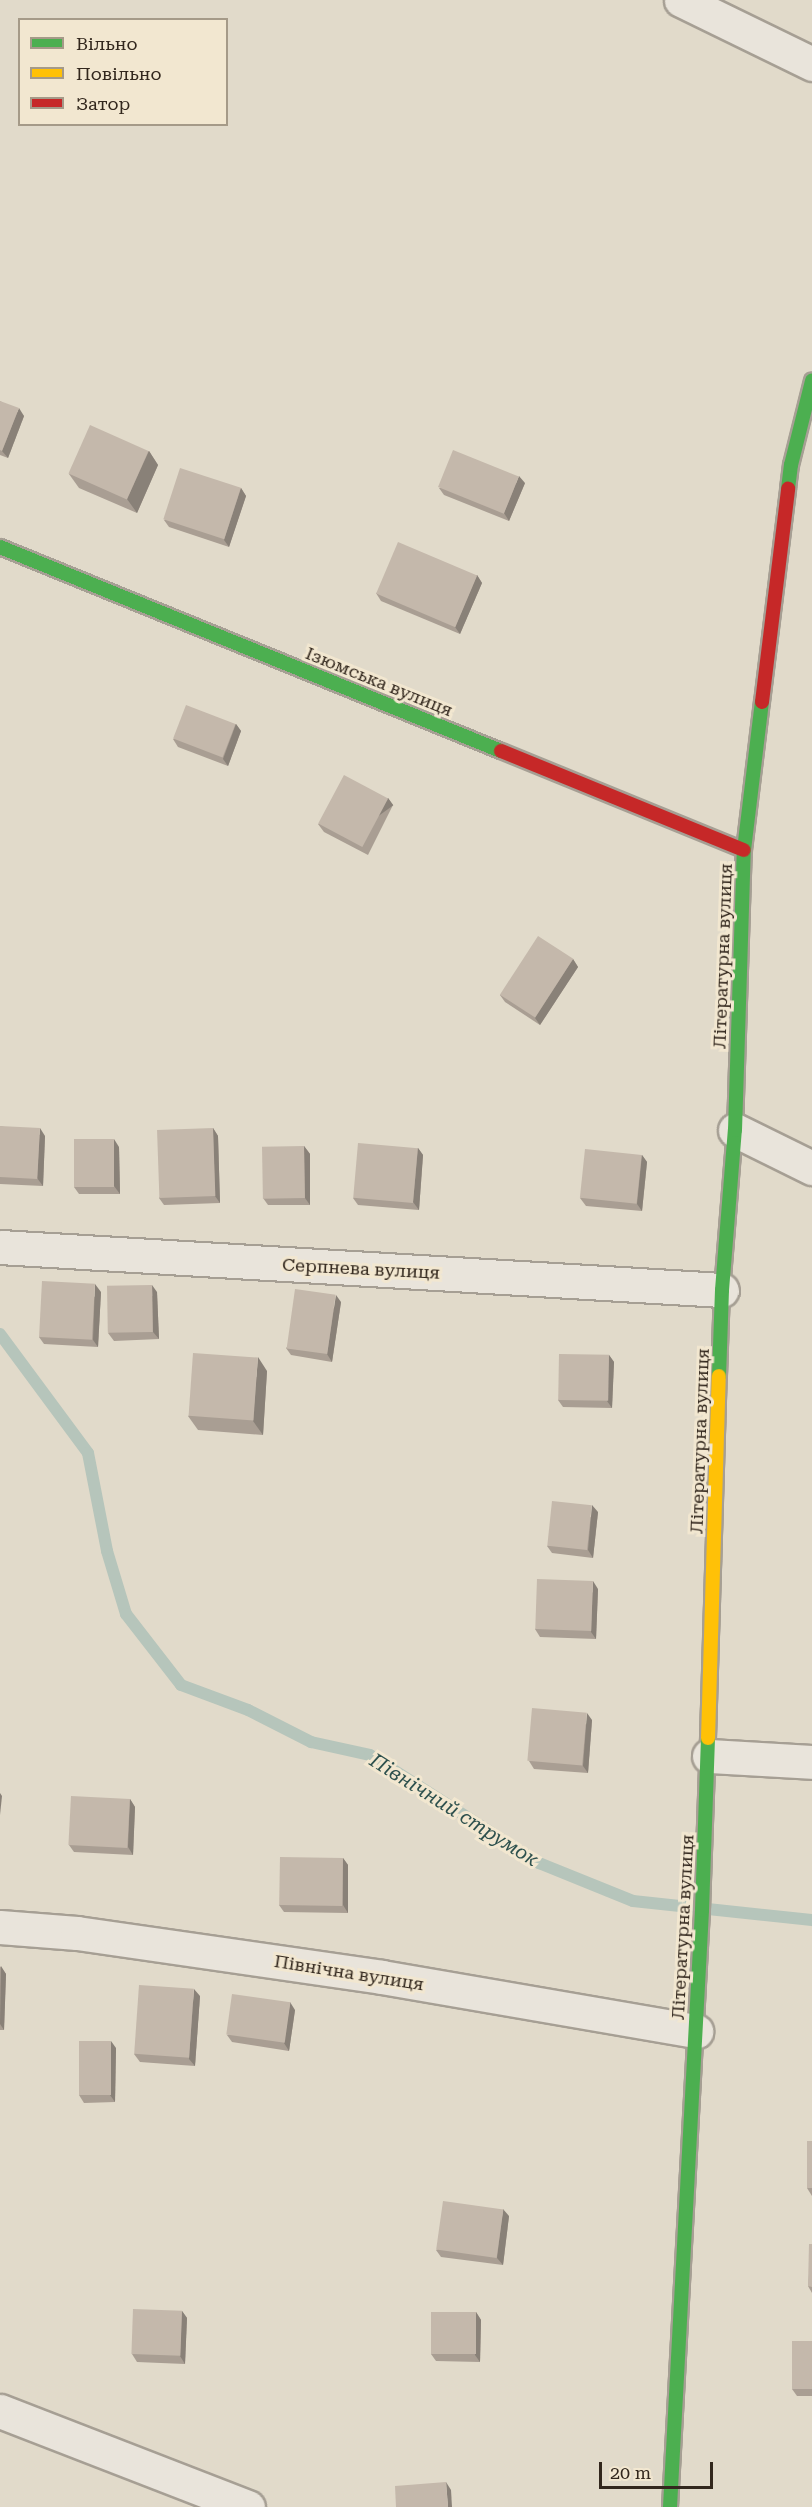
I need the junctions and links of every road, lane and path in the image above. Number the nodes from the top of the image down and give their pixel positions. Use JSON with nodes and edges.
{"nodes":[{"id":1,"x":681,"y":0,"type":"edge"},
{"id":2,"x":812,"y":64,"type":"edge"},
{"id":3,"x":812,"y":381,"type":"edge"},
{"id":4,"x":801,"y":466,"type":"edge"},
{"id":5,"x":0,"y":547,"type":"edge"},
{"id":6,"x":744,"y":850,"type":"junction"},
{"id":7,"x":735,"y":1130,"type":"junction"},
{"id":8,"x":812,"y":1168,"type":"edge"},
{"id":9,"x":0,"y":1247,"type":"edge"},
{"id":10,"x":722,"y":1290,"type":"junction"},
{"id":11,"x":709,"y":1756,"type":"junction"},
{"id":12,"x":812,"y":1762,"type":"edge"},
{"id":13,"x":0,"y":1927,"type":"edge"},
{"id":14,"x":696,"y":2031,"type":"junction"},
{"id":15,"x":0,"y":2411,"type":"edge"},
{"id":16,"x":248,"y":2507,"type":"edge"},
{"id":17,"x":670,"y":2507,"type":"edge"}],
"edges":[{"from":1,"to":2,"type":"street"},
{"from":3,"to":4,"type":"street","name":"Літературна вулиця"},
{"from":4,"to":6,"type":"street","name":"Літературна вулиця"},
{"from":5,"to":6,"type":"street","name":"Ізюмська вулиця"},
{"from":6,"to":7,"type":"street","name":"Літературна вулиця"},
{"from":7,"to":8,"type":"street"},
{"from":7,"to":10,"type":"street","name":"Літературна вулиця"},
{"from":9,"to":10,"type":"street","name":"Серпнева вулиця"},
{"from":10,"to":11,"type":"street","name":"Літературна вулиця"},
{"from":11,"to":12,"type":"street"},
{"from":11,"to":14,"type":"street","name":"Літературна вулиця"},
{"from":13,"to":14,"type":"street","name":"Північна вулиця"},
{"from":14,"to":17,"type":"street","name":"Літературна вулиця"},
{"from":15,"to":16,"type":"street"}]}
